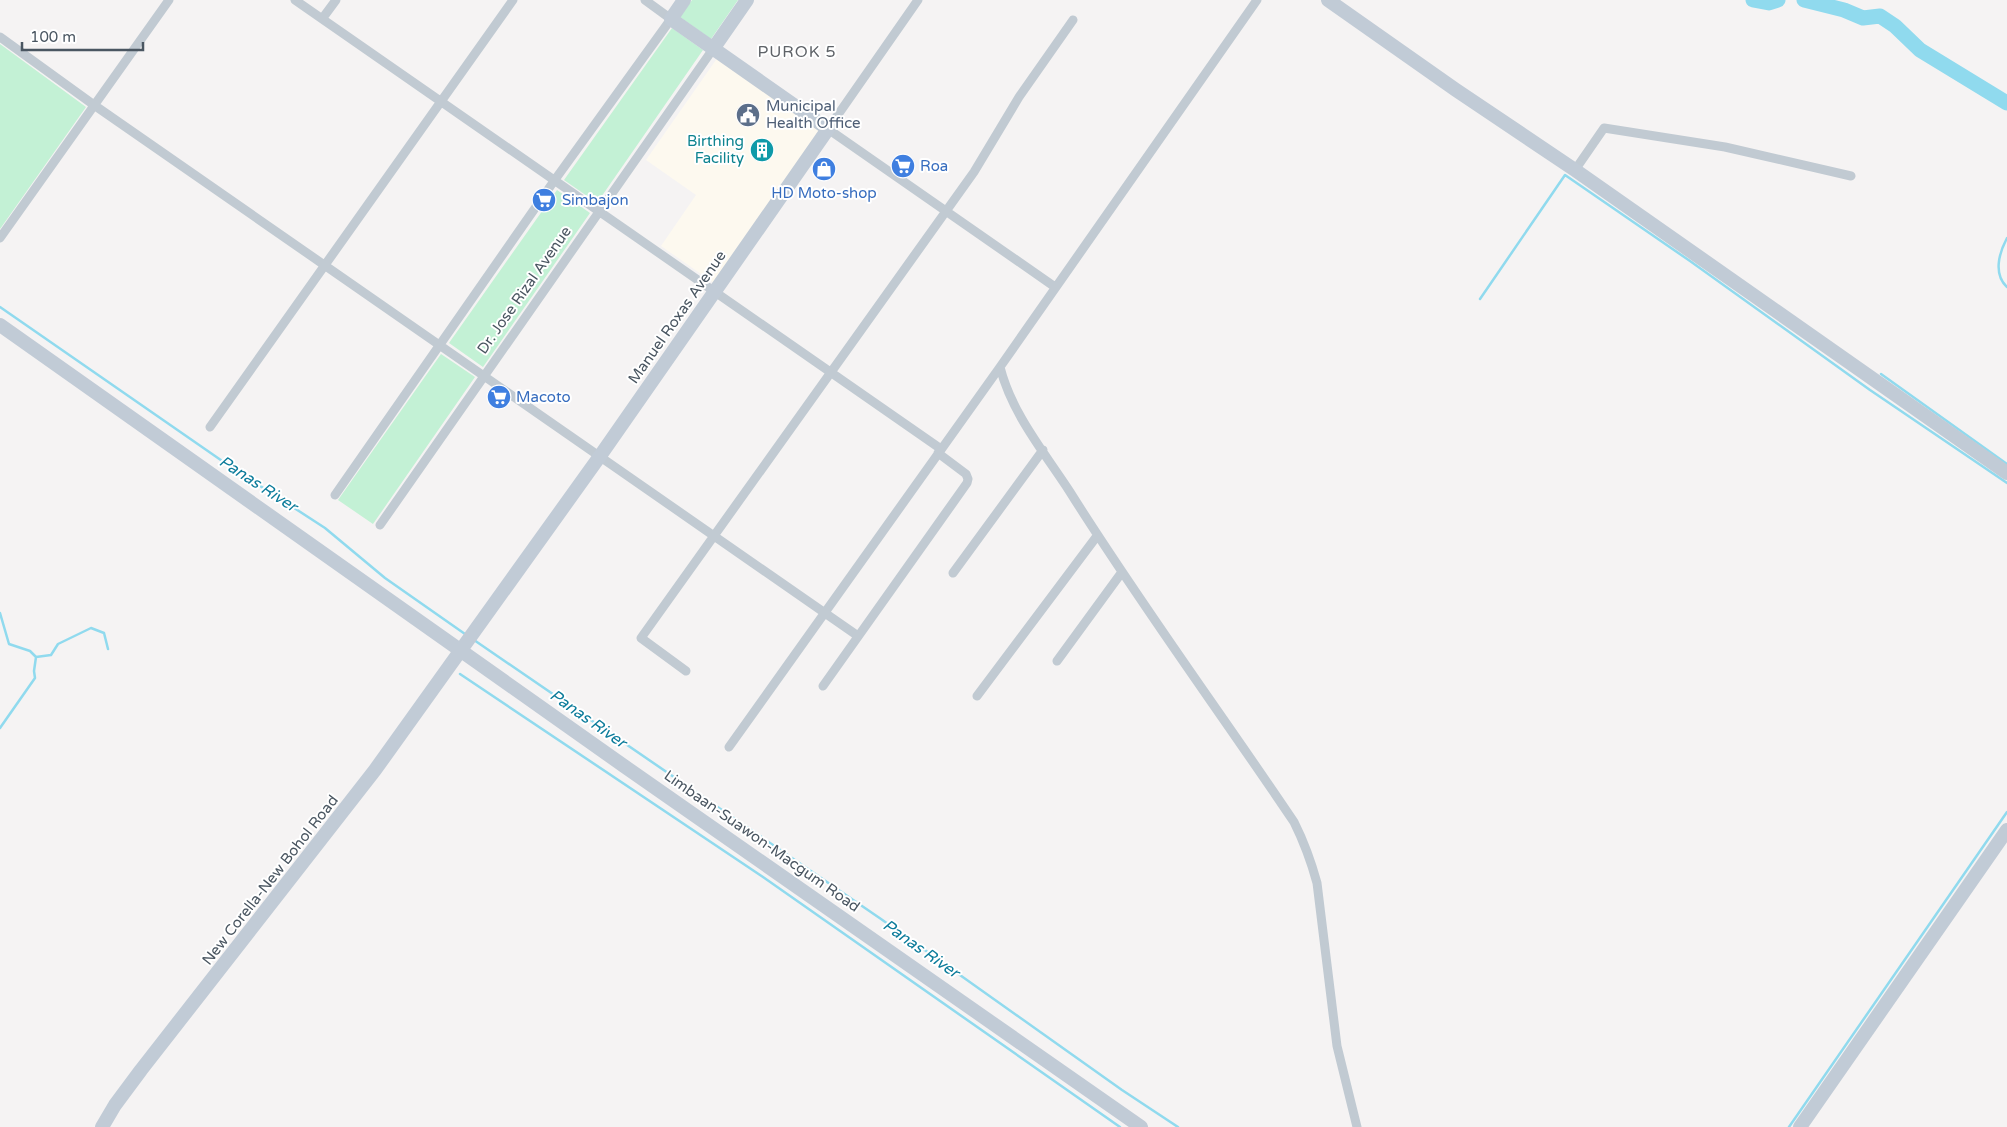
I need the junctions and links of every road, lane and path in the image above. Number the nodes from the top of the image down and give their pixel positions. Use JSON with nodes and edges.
{"nodes":[{"id":1,"x":169,"y":0,"type":"edge"},
{"id":2,"x":295,"y":0,"type":"edge"},
{"id":3,"x":336,"y":0,"type":"edge"},
{"id":4,"x":513,"y":0,"type":"edge"},
{"id":5,"x":645,"y":0,"type":"edge"},
{"id":6,"x":684,"y":0,"type":"edge"},
{"id":7,"x":747,"y":0,"type":"edge"},
{"id":8,"x":918,"y":0,"type":"edge"},
{"id":9,"x":1257,"y":0,"type":"edge"},
{"id":10,"x":1328,"y":0,"type":"edge"},
{"id":11,"x":671,"y":19,"type":"junction"},
{"id":12,"x":322,"y":20,"type":"junction"},
{"id":13,"x":1073,"y":20,"type":"dead end"},
{"id":14,"x":0,"y":37,"type":"edge"},
{"id":15,"x":713,"y":49,"type":"junction"},
{"id":16,"x":440,"y":102,"type":"junction"},
{"id":17,"x":94,"y":105,"type":"junction"},
{"id":18,"x":828,"y":129,"type":"junction"},
{"id":19,"x":1575,"y":170,"type":"junction"},
{"id":20,"x":1851,"y":176,"type":"dead end"},
{"id":21,"x":554,"y":181,"type":"junction"},
{"id":22,"x":946,"y":211,"type":"junction"},
{"id":23,"x":599,"y":212,"type":"junction"},
{"id":24,"x":0,"y":238,"type":"edge"},
{"id":25,"x":324,"y":264,"type":"junction"},
{"id":26,"x":1056,"y":287,"type":"junction"},
{"id":27,"x":715,"y":292,"type":"junction"},
{"id":28,"x":0,"y":325,"type":"edge"},
{"id":29,"x":440,"y":345,"type":"junction"},
{"id":30,"x":1000,"y":367,"type":"junction"},
{"id":31,"x":831,"y":372,"type":"junction"},
{"id":32,"x":484,"y":376,"type":"junction"},
{"id":33,"x":210,"y":427,"type":"dead end"},
{"id":34,"x":1043,"y":450,"type":"junction"},
{"id":35,"x":940,"y":451,"type":"junction"},
{"id":36,"x":600,"y":456,"type":"junction"},
{"id":37,"x":2007,"y":473,"type":"edge"},
{"id":38,"x":335,"y":495,"type":"dead end"},
{"id":39,"x":380,"y":525,"type":"dead end"},
{"id":40,"x":715,"y":535,"type":"junction"},
{"id":41,"x":1097,"y":536,"type":"junction"},
{"id":42,"x":1122,"y":572,"type":"junction"},
{"id":43,"x":953,"y":574,"type":"dead end"},
{"id":44,"x":826,"y":613,"type":"junction"},
{"id":45,"x":858,"y":636,"type":"junction"},
{"id":46,"x":465,"y":647,"type":"junction"},
{"id":47,"x":1058,"y":661,"type":"dead end"},
{"id":48,"x":686,"y":671,"type":"dead end"},
{"id":49,"x":823,"y":686,"type":"dead end"},
{"id":50,"x":977,"y":696,"type":"dead end"},
{"id":51,"x":729,"y":747,"type":"dead end"},
{"id":52,"x":2007,"y":830,"type":"edge"},
{"id":53,"x":102,"y":1127,"type":"edge"},
{"id":54,"x":1142,"y":1127,"type":"edge"},
{"id":55,"x":1357,"y":1127,"type":"edge"},
{"id":56,"x":1800,"y":1127,"type":"edge"}],
"edges":[{"from":1,"to":17,"type":"street"},
{"from":2,"to":12,"type":"street"},
{"from":3,"to":12,"type":"street"},
{"from":4,"to":16,"type":"street"},
{"from":5,"to":11,"type":"street"},
{"from":6,"to":11,"type":"street"},
{"from":7,"to":15,"type":"street","name":"Dr. Jose Rizal Avenue"},
{"from":8,"to":18,"type":"street","name":"Manuel Roxas Avenue"},
{"from":9,"to":26,"type":"street"},
{"from":10,"to":19,"type":"street"},
{"from":11,"to":15,"type":"street"},
{"from":11,"to":21,"type":"street"},
{"from":12,"to":16,"type":"street"},
{"from":13,"to":22,"type":"street"},
{"from":14,"to":17,"type":"street"},
{"from":15,"to":18,"type":"street"},
{"from":15,"to":23,"type":"street","name":"Dr. Jose Rizal Avenue"},
{"from":16,"to":21,"type":"street"},
{"from":16,"to":25,"type":"street"},
{"from":17,"to":24,"type":"street"},
{"from":17,"to":25,"type":"street"},
{"from":18,"to":22,"type":"street"},
{"from":18,"to":27,"type":"street","name":"Manuel Roxas Avenue"},
{"from":19,"to":20,"type":"street"},
{"from":19,"to":37,"type":"street"},
{"from":21,"to":23,"type":"street"},
{"from":21,"to":29,"type":"street"},
{"from":22,"to":26,"type":"street"},
{"from":22,"to":31,"type":"street"},
{"from":23,"to":27,"type":"street"},
{"from":23,"to":32,"type":"street","name":"Dr. Jose Rizal Avenue"},
{"from":25,"to":29,"type":"street"},
{"from":25,"to":33,"type":"street"},
{"from":26,"to":30,"type":"street"},
{"from":27,"to":31,"type":"street"},
{"from":27,"to":36,"type":"street","name":"Manuel Roxas Avenue"},
{"from":28,"to":46,"type":"street","name":"Limbaan-Suawon-Macgum Road"},
{"from":29,"to":32,"type":"street"},
{"from":29,"to":38,"type":"street"},
{"from":30,"to":34,"type":"street"},
{"from":30,"to":35,"type":"street"},
{"from":31,"to":35,"type":"street"},
{"from":31,"to":40,"type":"street"},
{"from":32,"to":36,"type":"street"},
{"from":32,"to":39,"type":"street","name":"Dr. Jose Rizal Avenue"},
{"from":34,"to":41,"type":"street"},
{"from":34,"to":43,"type":"street"},
{"from":35,"to":44,"type":"street"},
{"from":35,"to":45,"type":"street"},
{"from":36,"to":40,"type":"street"},
{"from":36,"to":46,"type":"street","name":"Manuel Roxas Avenue"},
{"from":40,"to":44,"type":"street"},
{"from":40,"to":48,"type":"street"},
{"from":41,"to":42,"type":"street"},
{"from":41,"to":50,"type":"street"},
{"from":42,"to":47,"type":"street"},
{"from":42,"to":55,"type":"street"},
{"from":44,"to":45,"type":"street"},
{"from":44,"to":51,"type":"street"},
{"from":45,"to":49,"type":"street"},
{"from":46,"to":53,"type":"street","name":"New Corella-New Bohol Road"},
{"from":46,"to":54,"type":"street","name":"Limbaan-Suawon-Macgum Road"},
{"from":52,"to":56,"type":"street"}]}
